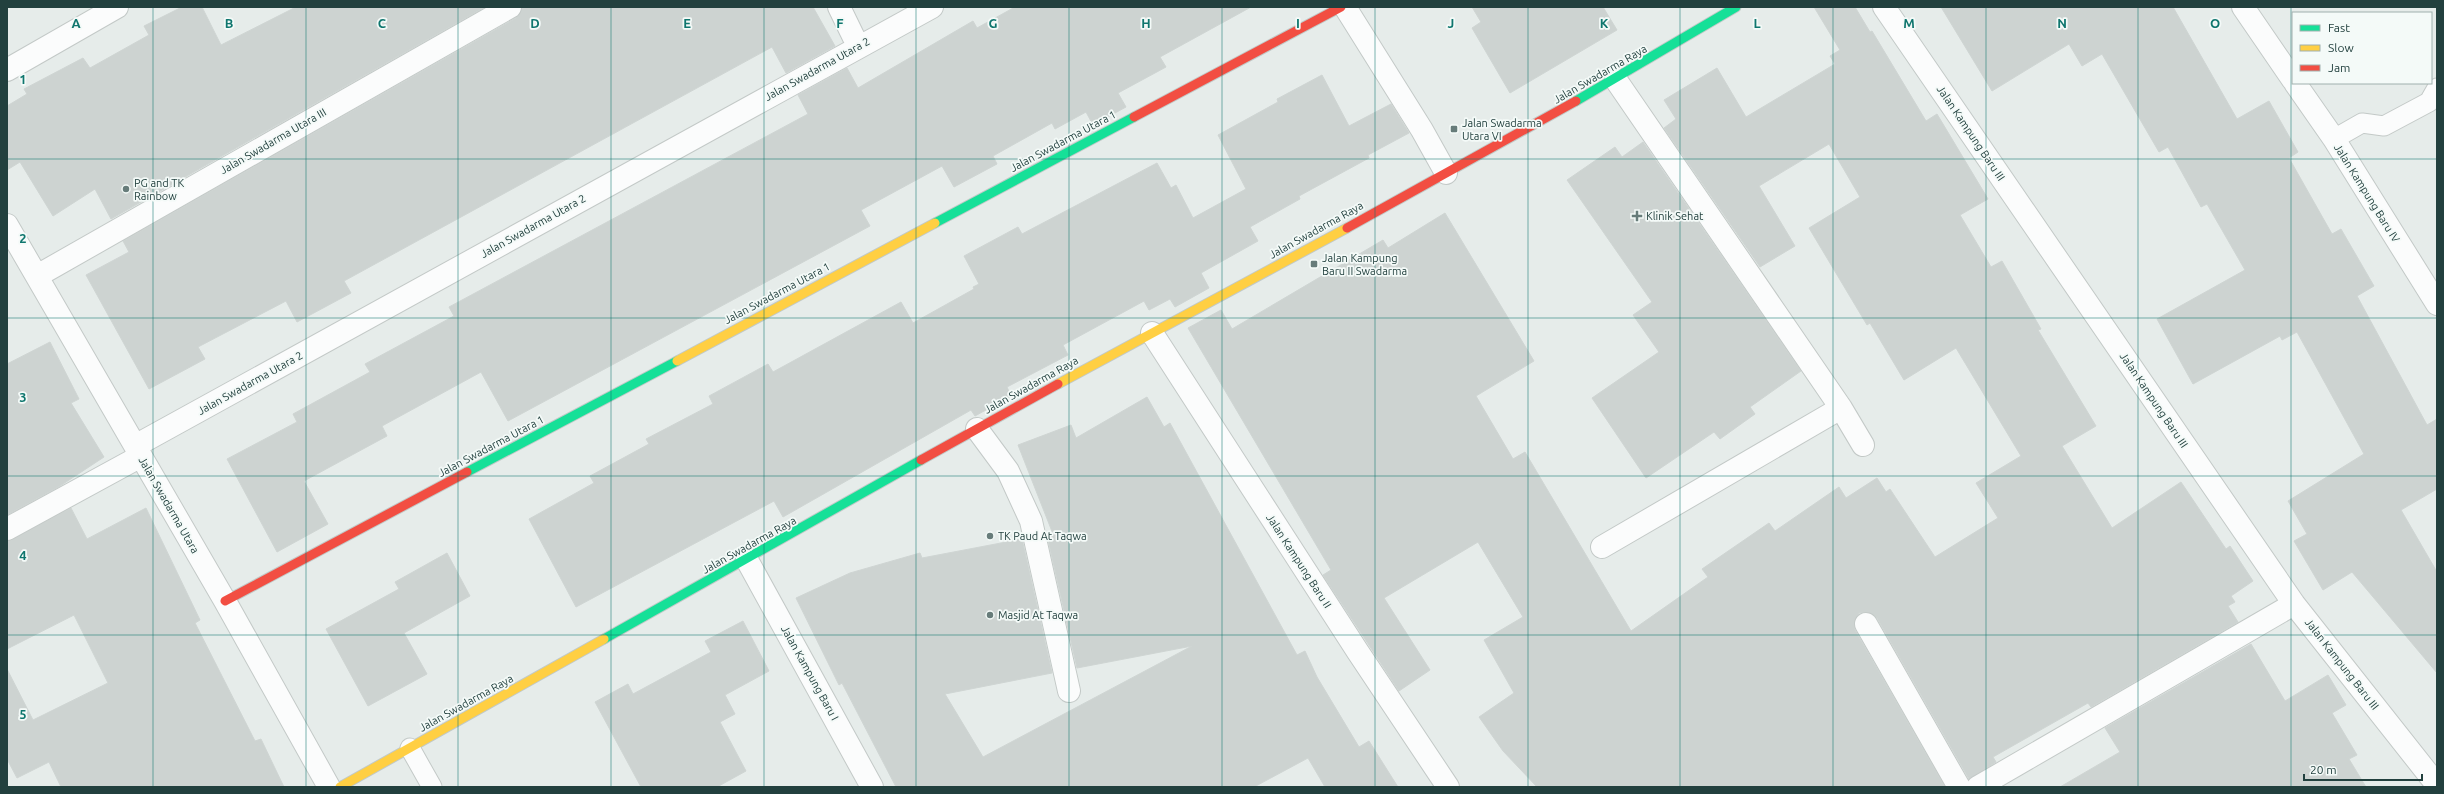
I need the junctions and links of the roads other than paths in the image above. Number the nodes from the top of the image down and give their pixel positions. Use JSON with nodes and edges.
{"nodes":[{"id":1,"x":117,"y":7,"type":"edge"},
{"id":2,"x":510,"y":7,"type":"edge"},
{"id":3,"x":839,"y":7,"type":"edge"},
{"id":4,"x":932,"y":7,"type":"edge"},
{"id":5,"x":1341,"y":7,"type":"edge"},
{"id":6,"x":1345,"y":7,"type":"edge"},
{"id":7,"x":1736,"y":7,"type":"edge"},
{"id":8,"x":1884,"y":7,"type":"edge"},
{"id":9,"x":2243,"y":7,"type":"edge"},
{"id":10,"x":858,"y":46,"type":"junction"},
{"id":11,"x":7,"y":70,"type":"edge"},
{"id":12,"x":2292,"y":79,"type":"edge"},
{"id":13,"x":1616,"y":80,"type":"junction"},
{"id":14,"x":2296,"y":84,"type":"edge"},
{"id":15,"x":2437,"y":88,"type":"edge"},
{"id":16,"x":2334,"y":140,"type":"junction"},
{"id":17,"x":1446,"y":173,"type":"junction"},
{"id":18,"x":7,"y":225,"type":"edge"},
{"id":19,"x":37,"y":276,"type":"junction"},
{"id":20,"x":2437,"y":304,"type":"edge"},
{"id":21,"x":1152,"y":333,"type":"junction"},
{"id":22,"x":1841,"y":408,"type":"junction"},
{"id":23,"x":977,"y":429,"type":"junction"},
{"id":24,"x":1863,"y":445,"type":"dead end"},
{"id":25,"x":138,"y":451,"type":"junction"},
{"id":26,"x":7,"y":529,"type":"edge"},
{"id":27,"x":1602,"y":546,"type":"dead end"},
{"id":28,"x":747,"y":560,"type":"junction"},
{"id":29,"x":225,"y":601,"type":"junction"},
{"id":30,"x":2294,"y":604,"type":"junction"},
{"id":31,"x":1866,"y":624,"type":"dead end"},
{"id":32,"x":1069,"y":691,"type":"dead end"},
{"id":33,"x":410,"y":748,"type":"junction"},
{"id":34,"x":2437,"y":785,"type":"edge"},
{"id":35,"x":328,"y":787,"type":"edge"},
{"id":36,"x":340,"y":787,"type":"edge"},
{"id":37,"x":432,"y":787,"type":"edge"},
{"id":38,"x":872,"y":787,"type":"edge"},
{"id":39,"x":1448,"y":787,"type":"edge"},
{"id":40,"x":1959,"y":787,"type":"edge"},
{"id":41,"x":1978,"y":787,"type":"edge"}],
"edges":[{"from":1,"to":11,"type":"street"},
{"from":2,"to":19,"type":"street","name":"Jalan Swadarma Utara III"},
{"from":3,"to":10,"type":"street"},
{"from":4,"to":10,"type":"street","name":"Jalan Swadarma Utara 2"},
{"from":5,"to":29,"type":"main road","name":"Jalan Swadarma Utara 1"},
{"from":6,"to":17,"type":"street"},
{"from":7,"to":13,"type":"main road","name":"Jalan Swadarma Raya"},
{"from":8,"to":30,"type":"street","name":"Jalan Kampung Baru III"},
{"from":9,"to":12,"type":"street"},
{"from":10,"to":25,"type":"street","name":"Jalan Swadarma Utara 2"},
{"from":13,"to":17,"type":"main road","name":"Jalan Swadarma Raya"},
{"from":13,"to":22,"type":"street"},
{"from":14,"to":16,"type":"street","name":"Jalan Kampung Baru IV"},
{"from":15,"to":16,"type":"lane"},
{"from":16,"to":20,"type":"street","name":"Jalan Kampung Baru IV"},
{"from":17,"to":21,"type":"main road","name":"Jalan Swadarma Raya"},
{"from":18,"to":19,"type":"street","name":"Jalan Swadarma Utara"},
{"from":19,"to":25,"type":"street","name":"Jalan Swadarma Utara"},
{"from":21,"to":23,"type":"main road","name":"Jalan Swadarma Raya"},
{"from":21,"to":39,"type":"street","name":"Jalan Kampung Baru II"},
{"from":22,"to":24,"type":"street"},
{"from":22,"to":27,"type":"street"},
{"from":23,"to":28,"type":"main road","name":"Jalan Swadarma Raya"},
{"from":23,"to":32,"type":"street"},
{"from":25,"to":26,"type":"street","name":"Jalan Swadarma Utara 2"},
{"from":25,"to":29,"type":"street","name":"Jalan Swadarma Utara"},
{"from":28,"to":33,"type":"main road","name":"Jalan Swadarma Raya"},
{"from":28,"to":38,"type":"street","name":"Jalan Kampung Baru I"},
{"from":29,"to":35,"type":"street","name":"Jalan Swadarma Utara"},
{"from":30,"to":34,"type":"street","name":"Jalan Kampung Baru III"},
{"from":30,"to":41,"type":"street"},
{"from":31,"to":40,"type":"street"},
{"from":33,"to":36,"type":"main road","name":"Jalan Swadarma Raya"},
{"from":33,"to":37,"type":"lane"}]}
